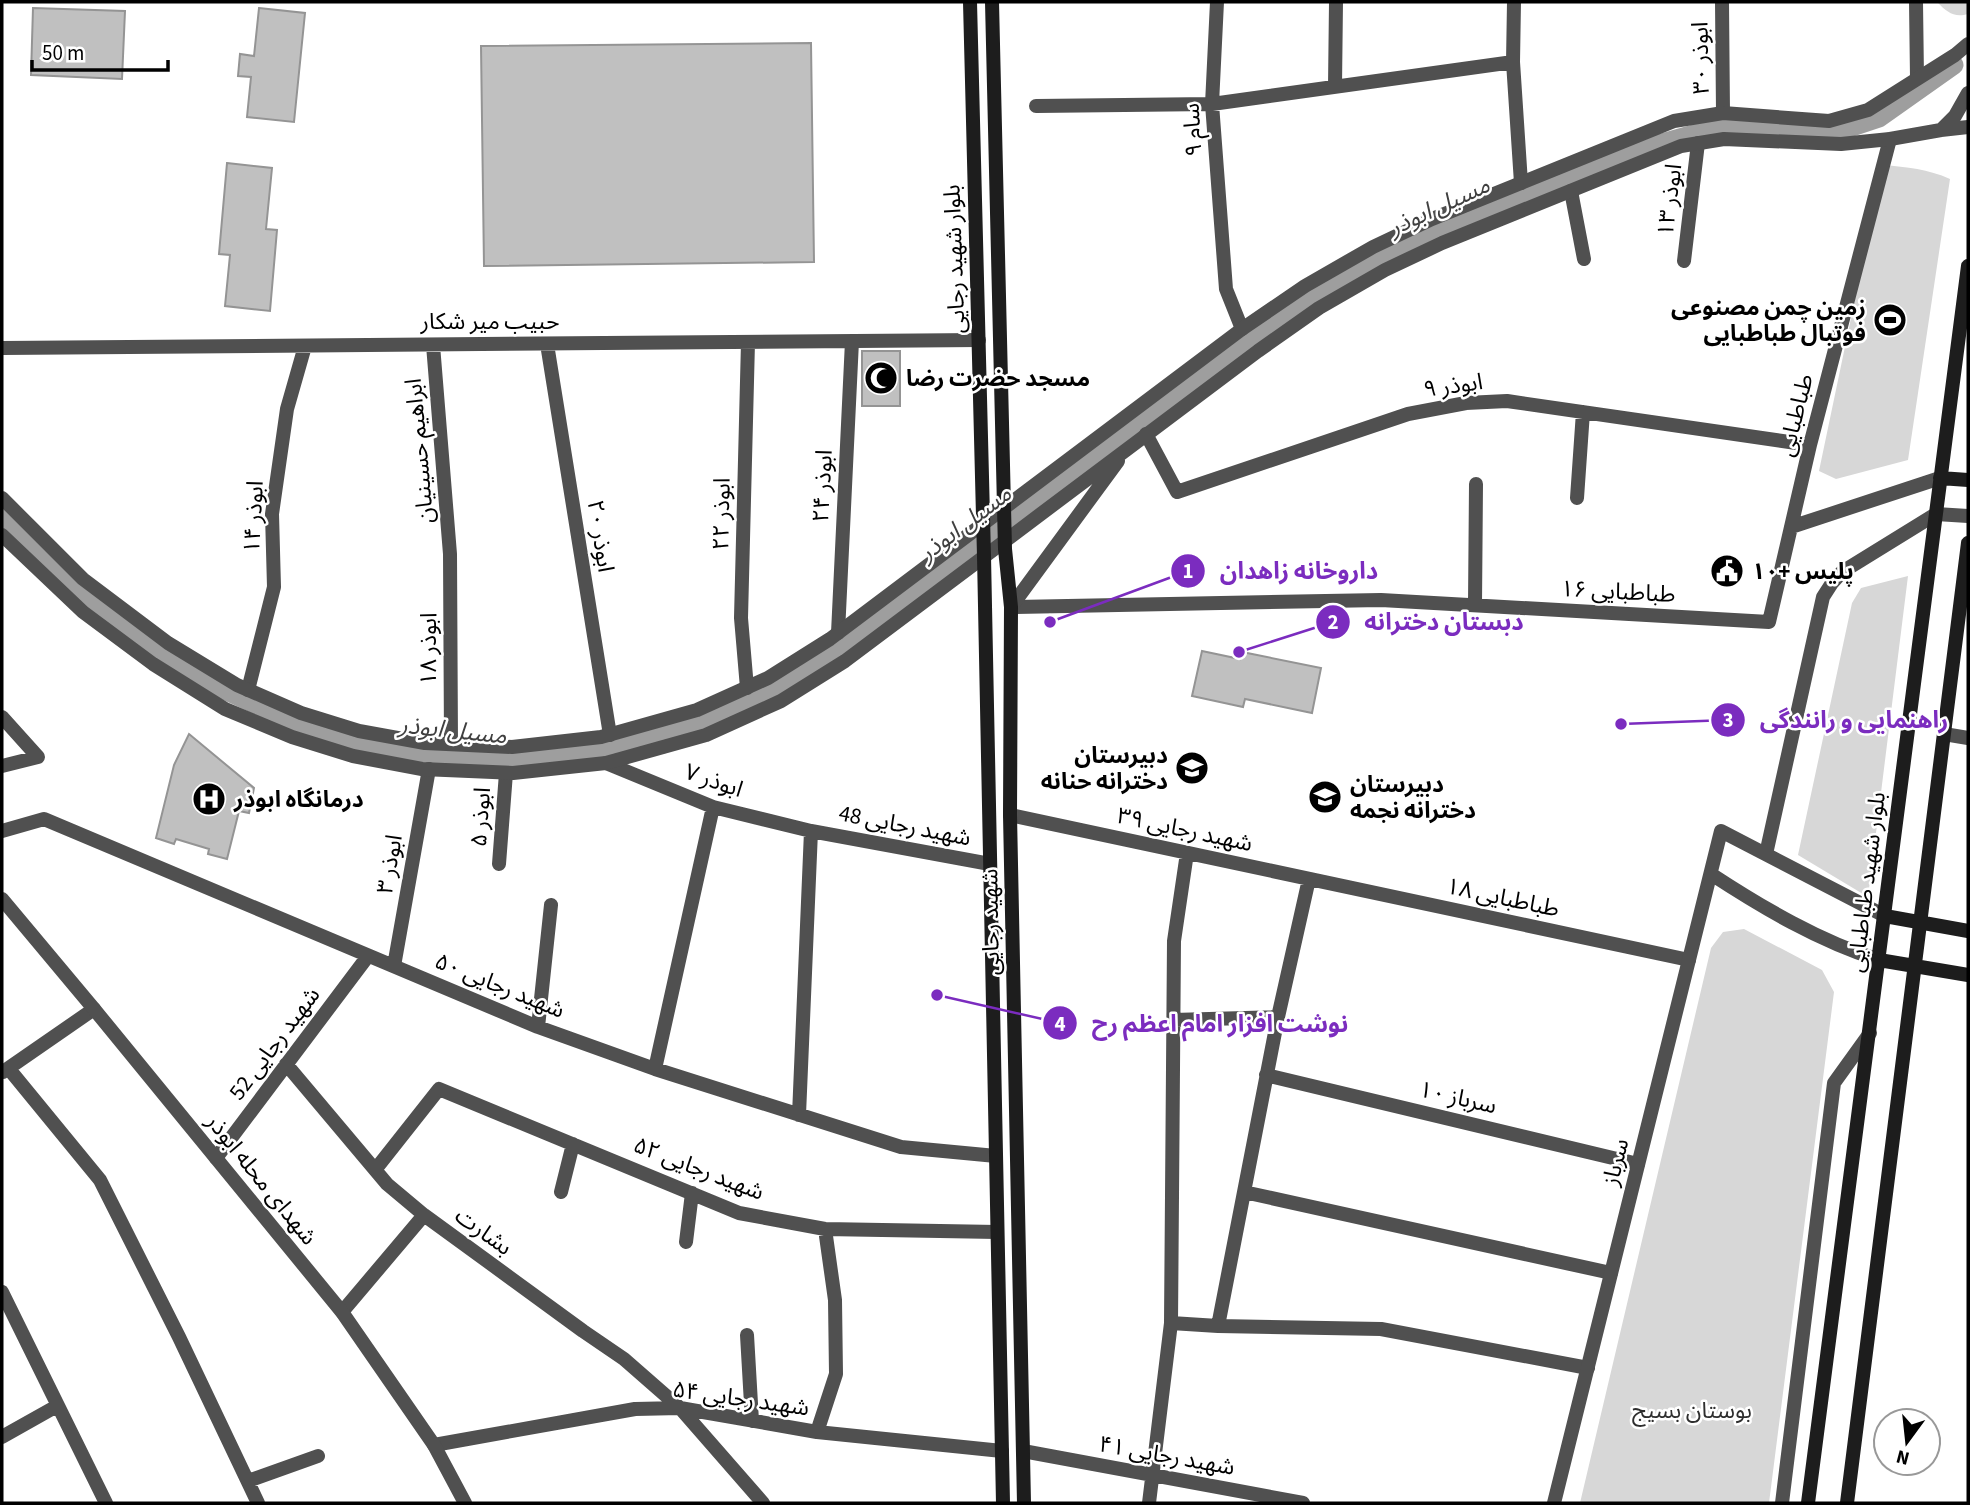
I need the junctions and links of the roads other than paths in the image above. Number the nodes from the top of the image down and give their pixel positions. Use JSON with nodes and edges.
{"nodes":[{"id":1,"x":970,"y":2,"type":"edge"},
{"id":2,"x":992,"y":2,"type":"edge"},
{"id":3,"x":1217,"y":2,"type":"edge"},
{"id":4,"x":1336,"y":2,"type":"edge"},
{"id":5,"x":1514,"y":2,"type":"edge"},
{"id":6,"x":1722,"y":2,"type":"edge"},
{"id":7,"x":1916,"y":2,"type":"edge"},
{"id":8,"x":1968,"y":44,"type":"edge"},
{"id":9,"x":1513,"y":62,"type":"junction"},
{"id":10,"x":1917,"y":78,"type":"junction"},
{"id":11,"x":1335,"y":86,"type":"junction"},
{"id":12,"x":1968,"y":93,"type":"edge"},
{"id":13,"x":1212,"y":104,"type":"junction"},
{"id":14,"x":1035,"y":106,"type":"dead end"},
{"id":15,"x":1723,"y":113,"type":"junction"},
{"id":16,"x":1968,"y":127,"type":"edge"},
{"id":17,"x":1941,"y":130,"type":"junction"},
{"id":18,"x":1891,"y":139,"type":"junction"},
{"id":19,"x":1698,"y":143,"type":"junction"},
{"id":20,"x":1521,"y":183,"type":"junction"},
{"id":21,"x":1571,"y":191,"type":"junction"},
{"id":22,"x":1584,"y":259,"type":"dead end"},
{"id":23,"x":1684,"y":261,"type":"dead end"},
{"id":24,"x":1968,"y":266,"type":"edge"},
{"id":25,"x":1242,"y":329,"type":"junction"},
{"id":26,"x":979,"y":340,"type":"junction"},
{"id":27,"x":852,"y":341,"type":"junction"},
{"id":28,"x":748,"y":342,"type":"junction"},
{"id":29,"x":547,"y":344,"type":"junction"},
{"id":30,"x":433,"y":345,"type":"junction"},
{"id":31,"x":305,"y":346,"type":"junction"},
{"id":32,"x":2,"y":348,"type":"edge"},
{"id":33,"x":1583,"y":412,"type":"junction"},
{"id":34,"x":1146,"y":434,"type":"junction"},
{"id":35,"x":1810,"y":445,"type":"junction"},
{"id":36,"x":1127,"y":449,"type":"junction"},
{"id":37,"x":1940,"y":478,"type":"junction"},
{"id":38,"x":1968,"y":480,"type":"edge"},
{"id":39,"x":1476,"y":484,"type":"dead end"},
{"id":40,"x":2,"y":498,"type":"edge"},
{"id":41,"x":1577,"y":498,"type":"dead end"},
{"id":42,"x":1004,"y":508,"type":"junction"},
{"id":43,"x":1936,"y":514,"type":"junction"},
{"id":44,"x":1968,"y":516,"type":"edge"},
{"id":45,"x":983,"y":524,"type":"junction"},
{"id":46,"x":1791,"y":527,"type":"junction"},
{"id":47,"x":2,"y":536,"type":"edge"},
{"id":48,"x":1005,"y":540,"type":"junction"},
{"id":49,"x":1968,"y":542,"type":"edge"},
{"id":50,"x":450,"y":554,"type":"joint"},
{"id":51,"x":984,"y":556,"type":"junction"},
{"id":52,"x":1475,"y":605,"type":"junction"},
{"id":53,"x":1011,"y":607,"type":"junction"},
{"id":54,"x":1769,"y":622,"type":"joint"},
{"id":55,"x":838,"y":633,"type":"junction"},
{"id":56,"x":747,"y":688,"type":"junction"},
{"id":57,"x":248,"y":690,"type":"junction"},
{"id":58,"x":2,"y":717,"type":"edge"},
{"id":59,"x":1944,"y":734,"type":"junction"},
{"id":60,"x":610,"y":735,"type":"junction"},
{"id":61,"x":1968,"y":738,"type":"edge"},
{"id":62,"x":451,"y":744,"type":"junction"},
{"id":63,"x":606,"y":763,"type":"junction"},
{"id":64,"x":2,"y":766,"type":"edge"},
{"id":65,"x":429,"y":769,"type":"junction"},
{"id":66,"x":506,"y":773,"type":"junction"},
{"id":67,"x":713,"y":807,"type":"junction"},
{"id":68,"x":1010,"y":816,"type":"junction"},
{"id":69,"x":2,"y":831,"type":"edge"},
{"id":70,"x":811,"y":831,"type":"junction"},
{"id":71,"x":1187,"y":853,"type":"junction"},
{"id":72,"x":1766,"y":854,"type":"junction"},
{"id":73,"x":499,"y":864,"type":"dead end"},
{"id":74,"x":990,"y":864,"type":"junction"},
{"id":75,"x":1711,"y":874,"type":"junction"},
{"id":76,"x":1309,"y":879,"type":"junction"},
{"id":77,"x":2,"y":900,"type":"edge"},
{"id":78,"x":551,"y":905,"type":"dead end"},
{"id":79,"x":1885,"y":916,"type":"junction"},
{"id":80,"x":1920,"y":922,"type":"junction"},
{"id":81,"x":1968,"y":931,"type":"edge"},
{"id":82,"x":368,"y":956,"type":"junction"},
{"id":83,"x":1689,"y":960,"type":"junction"},
{"id":84,"x":1879,"y":960,"type":"junction"},
{"id":85,"x":394,"y":966,"type":"junction"},
{"id":86,"x":1915,"y":966,"type":"junction"},
{"id":87,"x":1968,"y":975,"type":"edge"},
{"id":88,"x":94,"y":1009,"type":"junction"},
{"id":89,"x":1278,"y":1017,"type":"junction"},
{"id":90,"x":1174,"y":1020,"type":"junction"},
{"id":91,"x":538,"y":1027,"type":"junction"},
{"id":92,"x":1870,"y":1033,"type":"junction"},
{"id":93,"x":286,"y":1064,"type":"junction"},
{"id":94,"x":655,"y":1069,"type":"junction"},
{"id":95,"x":5,"y":1071,"type":"edge"},
{"id":96,"x":1266,"y":1075,"type":"junction"},
{"id":97,"x":799,"y":1115,"type":"junction"},
{"id":98,"x":573,"y":1144,"type":"junction"},
{"id":99,"x":996,"y":1156,"type":"junction"},
{"id":100,"x":216,"y":1158,"type":"junction"},
{"id":101,"x":1638,"y":1164,"type":"junction"},
{"id":102,"x":375,"y":1170,"type":"junction"},
{"id":103,"x":561,"y":1192,"type":"dead end"},
{"id":104,"x":1244,"y":1192,"type":"junction"},
{"id":105,"x":692,"y":1193,"type":"junction"},
{"id":106,"x":424,"y":1215,"type":"junction"},
{"id":107,"x":825,"y":1229,"type":"junction"},
{"id":108,"x":997,"y":1232,"type":"junction"},
{"id":109,"x":686,"y":1242,"type":"dead end"},
{"id":110,"x":1611,"y":1273,"type":"junction"},
{"id":111,"x":2,"y":1292,"type":"edge"},
{"id":112,"x":342,"y":1312,"type":"junction"},
{"id":113,"x":1171,"y":1323,"type":"junction"},
{"id":114,"x":1218,"y":1326,"type":"junction"},
{"id":115,"x":747,"y":1335,"type":"dead end"},
{"id":116,"x":1588,"y":1368,"type":"junction"},
{"id":117,"x":57,"y":1406,"type":"junction"},
{"id":118,"x":680,"y":1408,"type":"junction"},
{"id":119,"x":752,"y":1421,"type":"junction"},
{"id":120,"x":817,"y":1432,"type":"junction"},
{"id":121,"x":2,"y":1437,"type":"edge"},
{"id":122,"x":434,"y":1445,"type":"junction"},
{"id":123,"x":1002,"y":1451,"type":"junction"},
{"id":124,"x":1023,"y":1451,"type":"junction"},
{"id":125,"x":318,"y":1456,"type":"dead end"},
{"id":126,"x":1152,"y":1475,"type":"junction"},
{"id":127,"x":248,"y":1481,"type":"junction"},
{"id":128,"x":106,"y":1503,"type":"edge"},
{"id":129,"x":258,"y":1503,"type":"edge"},
{"id":130,"x":465,"y":1503,"type":"edge"},
{"id":131,"x":763,"y":1503,"type":"edge"},
{"id":132,"x":1003,"y":1503,"type":"edge"},
{"id":133,"x":1024,"y":1503,"type":"edge"},
{"id":134,"x":1149,"y":1503,"type":"edge"},
{"id":135,"x":1303,"y":1503,"type":"edge"},
{"id":136,"x":1554,"y":1503,"type":"edge"},
{"id":137,"x":1782,"y":1503,"type":"edge"},
{"id":138,"x":1808,"y":1503,"type":"edge"},
{"id":139,"x":1847,"y":1503,"type":"edge"}],
"edges":[{"from":1,"to":26,"type":"main road","name":"بلوار شهید رجایی"},
{"from":2,"to":42,"type":"main road","name":"بلوار شهید رجایی"},
{"from":3,"to":13,"type":"street","name":"سام ۹"},
{"from":4,"to":11,"type":"street"},
{"from":5,"to":9,"type":"street"},
{"from":6,"to":15,"type":"street","name":"ابوذر ۳۰"},
{"from":7,"to":10,"type":"street"},
{"from":8,"to":10,"type":"street"},
{"from":9,"to":11,"type":"street"},
{"from":9,"to":20,"type":"street"},
{"from":10,"to":15,"type":"street"},
{"from":11,"to":13,"type":"street"},
{"from":12,"to":17,"type":"street"},
{"from":13,"to":14,"type":"street"},
{"from":13,"to":25,"type":"street","name":"سام ۹"},
{"from":15,"to":20,"type":"street"},
{"from":16,"to":17,"type":"street"},
{"from":17,"to":18,"type":"street"},
{"from":18,"to":19,"type":"street"},
{"from":18,"to":35,"type":"street","name":"طباطبایی"},
{"from":19,"to":21,"type":"street"},
{"from":19,"to":23,"type":"street","name":"ابوذر ۱۳"},
{"from":20,"to":25,"type":"street"},
{"from":21,"to":22,"type":"street"},
{"from":21,"to":34,"type":"street"},
{"from":24,"to":37,"type":"main road","name":"بلوار شهید طباطبایی"},
{"from":25,"to":42,"type":"street"},
{"from":26,"to":27,"type":"street","name":"حبیب میر شکار"},
{"from":26,"to":45,"type":"main road","name":"بلوار شهید رجایی"},
{"from":27,"to":28,"type":"street","name":"حبیب میر شکار"},
{"from":27,"to":55,"type":"street","name":"ابوذر ۲۴"},
{"from":28,"to":29,"type":"street","name":"حبیب میر شکار"},
{"from":28,"to":56,"type":"street","name":"ابوذر ۲۲"},
{"from":29,"to":30,"type":"street","name":"حبیب میر شکار"},
{"from":29,"to":60,"type":"street","name":"ابوذر ۲۰"},
{"from":30,"to":31,"type":"street","name":"حبیب میر شکار"},
{"from":30,"to":50,"type":"street","name":"ابراهیم حسینیان"},
{"from":31,"to":32,"type":"street","name":"حبیب میر شکار"},
{"from":31,"to":57,"type":"street","name":"ابوذر ۱۴"},
{"from":33,"to":34,"type":"street","name":"ابوذر ۹"},
{"from":33,"to":35,"type":"street","name":"ابوذر ۹"},
{"from":33,"to":41,"type":"street"},
{"from":34,"to":36,"type":"street"},
{"from":35,"to":46,"type":"street","name":"طباطبایی"},
{"from":36,"to":48,"type":"street"},
{"from":36,"to":53,"type":"street"},
{"from":37,"to":38,"type":"main road"},
{"from":37,"to":43,"type":"main road","name":"بلوار شهید طباطبایی"},
{"from":37,"to":46,"type":"street"},
{"from":39,"to":52,"type":"street"},
{"from":40,"to":57,"type":"street"},
{"from":42,"to":45,"type":"street"},
{"from":42,"to":48,"type":"main road","name":"شهید رجایی"},
{"from":43,"to":44,"type":"street"},
{"from":43,"to":72,"type":"street"},
{"from":43,"to":79,"type":"main road","name":"بلوار شهید طباطبایی"},
{"from":45,"to":51,"type":"main road","name":"بلوار شهید رجایی"},
{"from":45,"to":55,"type":"street"},
{"from":46,"to":54,"type":"street","name":"طباطبایی"},
{"from":47,"to":65,"type":"street"},
{"from":48,"to":51,"type":"street"},
{"from":48,"to":53,"type":"main road","name":"شهید رجایی"},
{"from":49,"to":59,"type":"main road"},
{"from":50,"to":62,"type":"street","name":"ابوذر ۱۸"},
{"from":51,"to":63,"type":"street"},
{"from":51,"to":74,"type":"main road","name":"شهید رجایی"},
{"from":52,"to":53,"type":"street","name":"طباطبایی ۱۶"},
{"from":52,"to":54,"type":"street","name":"طباطبایی ۱۶"},
{"from":53,"to":68,"type":"main road","name":"شهید رجایی"},
{"from":55,"to":56,"type":"street"},
{"from":56,"to":60,"type":"street"},
{"from":57,"to":62,"type":"street"},
{"from":58,"to":64,"type":"street"},
{"from":59,"to":61,"type":"street"},
{"from":59,"to":80,"type":"main road"},
{"from":60,"to":62,"type":"street"},
{"from":63,"to":66,"type":"street"},
{"from":63,"to":67,"type":"street","name":"ابوذر ۷"},
{"from":65,"to":66,"type":"street"},
{"from":65,"to":85,"type":"street","name":"ابوذر ۳"},
{"from":66,"to":73,"type":"street","name":"ابوذر ۵"},
{"from":67,"to":70,"type":"street","name":"ابوذر ۷"},
{"from":67,"to":94,"type":"street"},
{"from":68,"to":71,"type":"street","name":"شهید رجایی ۳۹"},
{"from":68,"to":124,"type":"main road","name":"شهید رجایی"},
{"from":69,"to":82,"type":"street","name":"شهید رجایی ۵۰"},
{"from":70,"to":74,"type":"street","name":"شهید رجایی 48"},
{"from":70,"to":97,"type":"street"},
{"from":71,"to":76,"type":"street","name":"شهید رجایی ۳۹"},
{"from":71,"to":90,"type":"street"},
{"from":72,"to":75,"type":"street","name":"سرباز"},
{"from":72,"to":79,"type":"street"},
{"from":74,"to":99,"type":"main road","name":"شهید رجایی"},
{"from":75,"to":83,"type":"street","name":"سرباز"},
{"from":75,"to":84,"type":"street"},
{"from":76,"to":83,"type":"street","name":"طباطبایی ۱۸"},
{"from":76,"to":89,"type":"street"},
{"from":77,"to":88,"type":"street","name":"شهدای محله ابوذر"},
{"from":78,"to":91,"type":"street"},
{"from":79,"to":80,"type":"main road"},
{"from":79,"to":84,"type":"main road","name":"بلوار شهید طباطبایی"},
{"from":80,"to":81,"type":"main road"},
{"from":80,"to":86,"type":"main road"},
{"from":82,"to":85,"type":"street","name":"شهید رجایی ۵۰"},
{"from":82,"to":93,"type":"street","name":"شهید رجایی 52"},
{"from":83,"to":101,"type":"street","name":"سرباز"},
{"from":84,"to":86,"type":"main road"},
{"from":84,"to":92,"type":"main road","name":"بلوار شهید طباطبایی"},
{"from":85,"to":91,"type":"street","name":"شهید رجایی ۵۰"},
{"from":86,"to":87,"type":"main road"},
{"from":86,"to":139,"type":"main road"},
{"from":88,"to":95,"type":"street"},
{"from":88,"to":100,"type":"street","name":"شهدای محله ابوذر"},
{"from":89,"to":90,"type":"street"},
{"from":89,"to":96,"type":"street"},
{"from":90,"to":113,"type":"street"},
{"from":91,"to":94,"type":"street","name":"شهید رجایی ۵۰"},
{"from":92,"to":137,"type":"street"},
{"from":92,"to":138,"type":"main road","name":"بلوار شهید طباطبایی"},
{"from":93,"to":100,"type":"street","name":"شهید رجایی 52"},
{"from":93,"to":102,"type":"street","name":"بشارت"},
{"from":94,"to":97,"type":"street","name":"شهید رجایی ۵۰"},
{"from":95,"to":127,"type":"street"},
{"from":96,"to":101,"type":"street","name":"سرباز ۱۰"},
{"from":96,"to":104,"type":"street"},
{"from":97,"to":99,"type":"street","name":"شهید رجایی ۵۰"},
{"from":98,"to":102,"type":"street","name":"شهید رجایی ۵۲"},
{"from":98,"to":103,"type":"street"},
{"from":98,"to":105,"type":"street","name":"شهید رجایی ۵۲"},
{"from":99,"to":108,"type":"main road","name":"شهید رجایی"},
{"from":100,"to":112,"type":"street","name":"شهدای محله ابوذر"},
{"from":101,"to":110,"type":"street","name":"سرباز"},
{"from":102,"to":106,"type":"street","name":"بشارت"},
{"from":104,"to":110,"type":"street"},
{"from":104,"to":114,"type":"street"},
{"from":105,"to":107,"type":"street","name":"شهید رجایی ۵۲"},
{"from":105,"to":109,"type":"street"},
{"from":106,"to":112,"type":"street"},
{"from":106,"to":118,"type":"street","name":"بشارت"},
{"from":107,"to":108,"type":"street","name":"شهید رجایی ۵۲"},
{"from":107,"to":120,"type":"street"},
{"from":108,"to":123,"type":"main road","name":"شهید رجایی"},
{"from":110,"to":116,"type":"street","name":"سرباز"},
{"from":111,"to":117,"type":"street"},
{"from":112,"to":122,"type":"street","name":"شهدای محله ابوذر"},
{"from":113,"to":114,"type":"street"},
{"from":113,"to":126,"type":"street"},
{"from":114,"to":116,"type":"street"},
{"from":115,"to":119,"type":"street"},
{"from":116,"to":136,"type":"street","name":"سرباز"},
{"from":117,"to":121,"type":"street"},
{"from":117,"to":128,"type":"street"},
{"from":118,"to":119,"type":"street","name":"شهید رجایی ۵۴"},
{"from":118,"to":122,"type":"street","name":"شهید رجایی ۵۴"},
{"from":118,"to":131,"type":"street","name":"بشارت"},
{"from":119,"to":120,"type":"street","name":"شهید رجایی ۵۴"},
{"from":120,"to":123,"type":"street","name":"شهید رجایی ۵۴"},
{"from":122,"to":130,"type":"street","name":"شهدای محله ابوذر"},
{"from":123,"to":132,"type":"main road","name":"شهید رجایی"},
{"from":124,"to":126,"type":"street","name":"شهید رجایی ۴۱"},
{"from":124,"to":133,"type":"main road","name":"شهید رجایی"},
{"from":125,"to":127,"type":"street"},
{"from":126,"to":134,"type":"street"},
{"from":126,"to":135,"type":"street","name":"شهید رجایی ۴۱"},
{"from":127,"to":129,"type":"street"}]}
